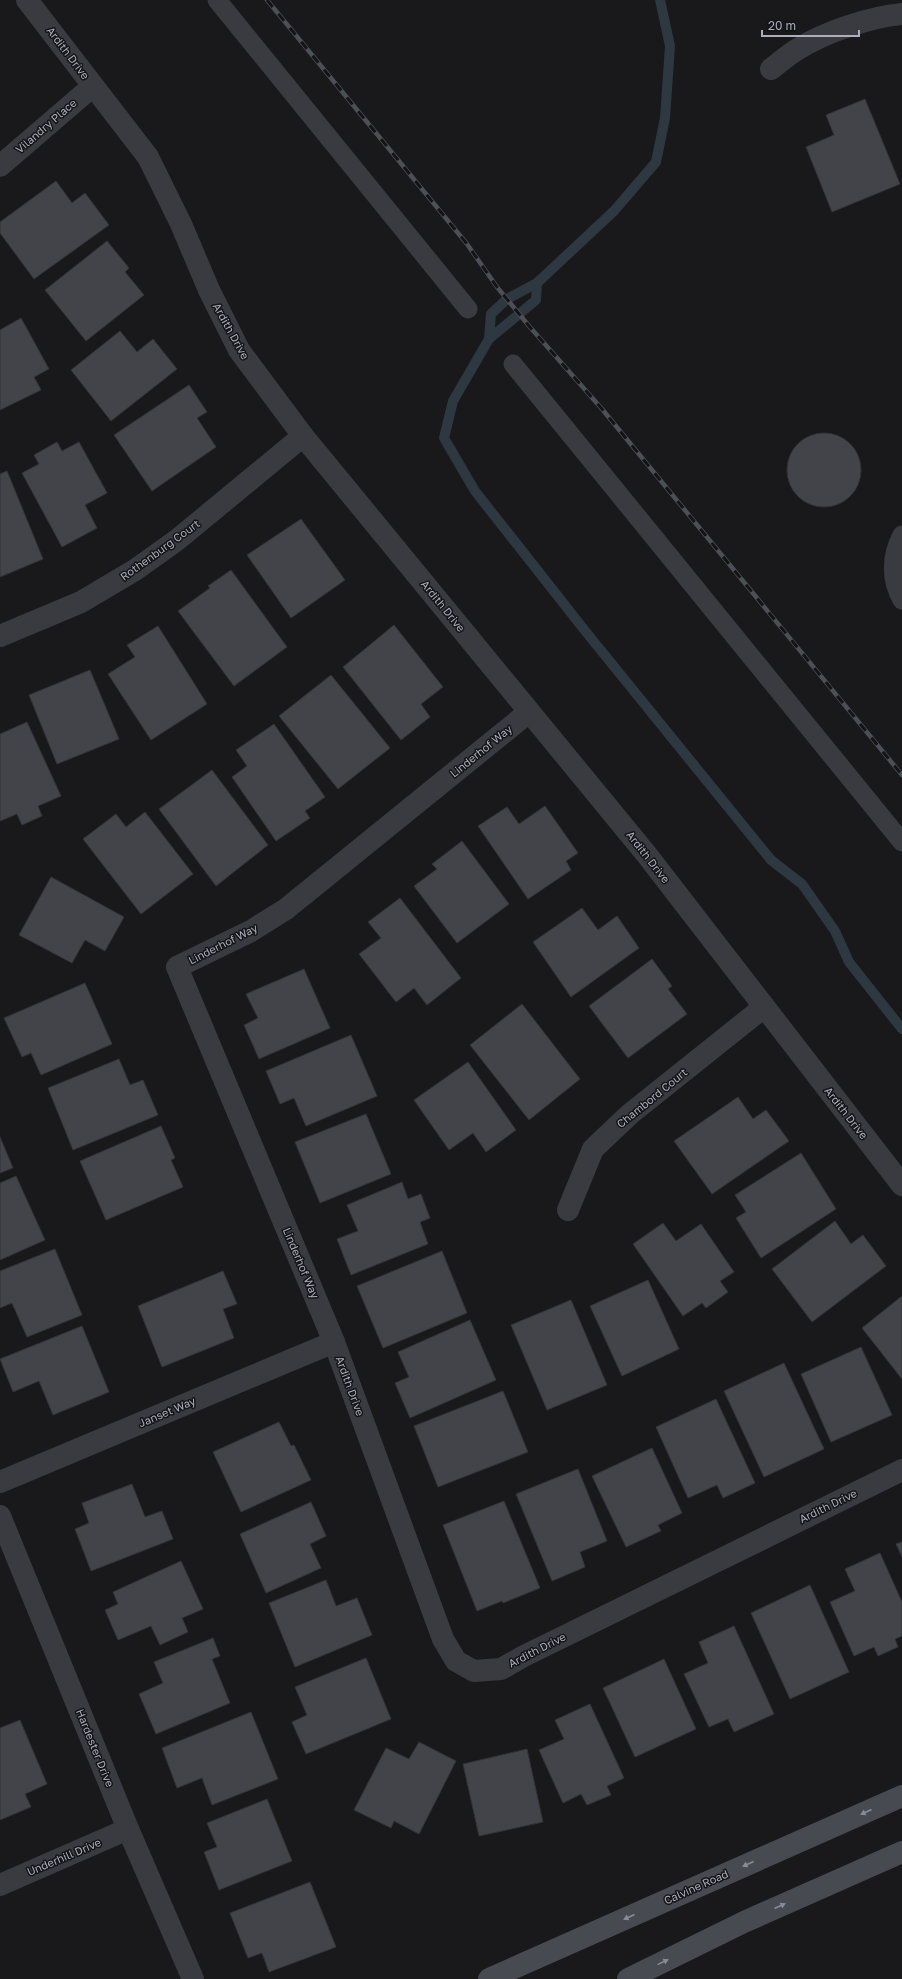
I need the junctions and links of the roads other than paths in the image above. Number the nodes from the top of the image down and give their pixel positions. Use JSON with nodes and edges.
{"nodes":[{"id":1,"x":27,"y":0,"type":"edge"},
{"id":2,"x":217,"y":0,"type":"edge"},
{"id":3,"x":902,"y":14,"type":"edge"},
{"id":4,"x":771,"y":69,"type":"dead end"},
{"id":5,"x":93,"y":86,"type":"junction"},
{"id":6,"x":0,"y":166,"type":"edge"},
{"id":7,"x":468,"y":309,"type":"dead end"},
{"id":8,"x":513,"y":364,"type":"dead end"},
{"id":9,"x":302,"y":436,"type":"junction"},
{"id":10,"x":902,"y":535,"type":"edge"},
{"id":11,"x":902,"y":600,"type":"edge"},
{"id":12,"x":0,"y":636,"type":"edge"},
{"id":13,"x":530,"y":712,"type":"junction"},
{"id":14,"x":902,"y":842,"type":"edge"},
{"id":15,"x":764,"y":1007,"type":"junction"},
{"id":16,"x":902,"y":1185,"type":"edge"},
{"id":17,"x":568,"y":1210,"type":"dead end"},
{"id":18,"x":334,"y":1342,"type":"junction"},
{"id":19,"x":902,"y":1470,"type":"edge"},
{"id":20,"x":0,"y":1482,"type":"edge"},
{"id":21,"x":0,"y":1516,"type":"edge"},
{"id":22,"x":902,"y":1796,"type":"edge"},
{"id":23,"x":128,"y":1829,"type":"junction"},
{"id":24,"x":902,"y":1852,"type":"edge"},
{"id":25,"x":0,"y":1885,"type":"edge"},
{"id":26,"x":193,"y":1979,"type":"edge"},
{"id":27,"x":489,"y":1979,"type":"edge"},
{"id":28,"x":628,"y":1979,"type":"edge"}],
"edges":[{"from":1,"to":5,"type":"street","name":"Ardith Drive"},
{"from":2,"to":7,"type":"lane"},
{"from":3,"to":4,"type":"street"},
{"from":5,"to":6,"type":"street","name":"Vilandry Place"},
{"from":5,"to":9,"type":"street","name":"Ardith Drive"},
{"from":8,"to":14,"type":"lane"},
{"from":9,"to":12,"type":"street","name":"Rothenburg Court"},
{"from":9,"to":13,"type":"street","name":"Ardith Drive"},
{"from":10,"to":11,"type":"lane"},
{"from":13,"to":15,"type":"street","name":"Ardith Drive"},
{"from":13,"to":18,"type":"street","name":"Linderhof Way"},
{"from":15,"to":16,"type":"street","name":"Ardith Drive"},
{"from":15,"to":17,"type":"street","name":"Chambord Court"},
{"from":18,"to":19,"type":"street","name":"Ardith Drive"},
{"from":18,"to":20,"type":"street","name":"Janset Way"},
{"from":21,"to":23,"type":"street","name":"Hardester Drive"},
{"from":22,"to":27,"type":"main road","name":"Calvine Road","one_way":true},
{"from":23,"to":25,"type":"street","name":"Underhill Drive"},
{"from":23,"to":26,"type":"street","name":"Hardester Drive"},
{"from":28,"to":24,"type":"main road","one_way":true}]}
